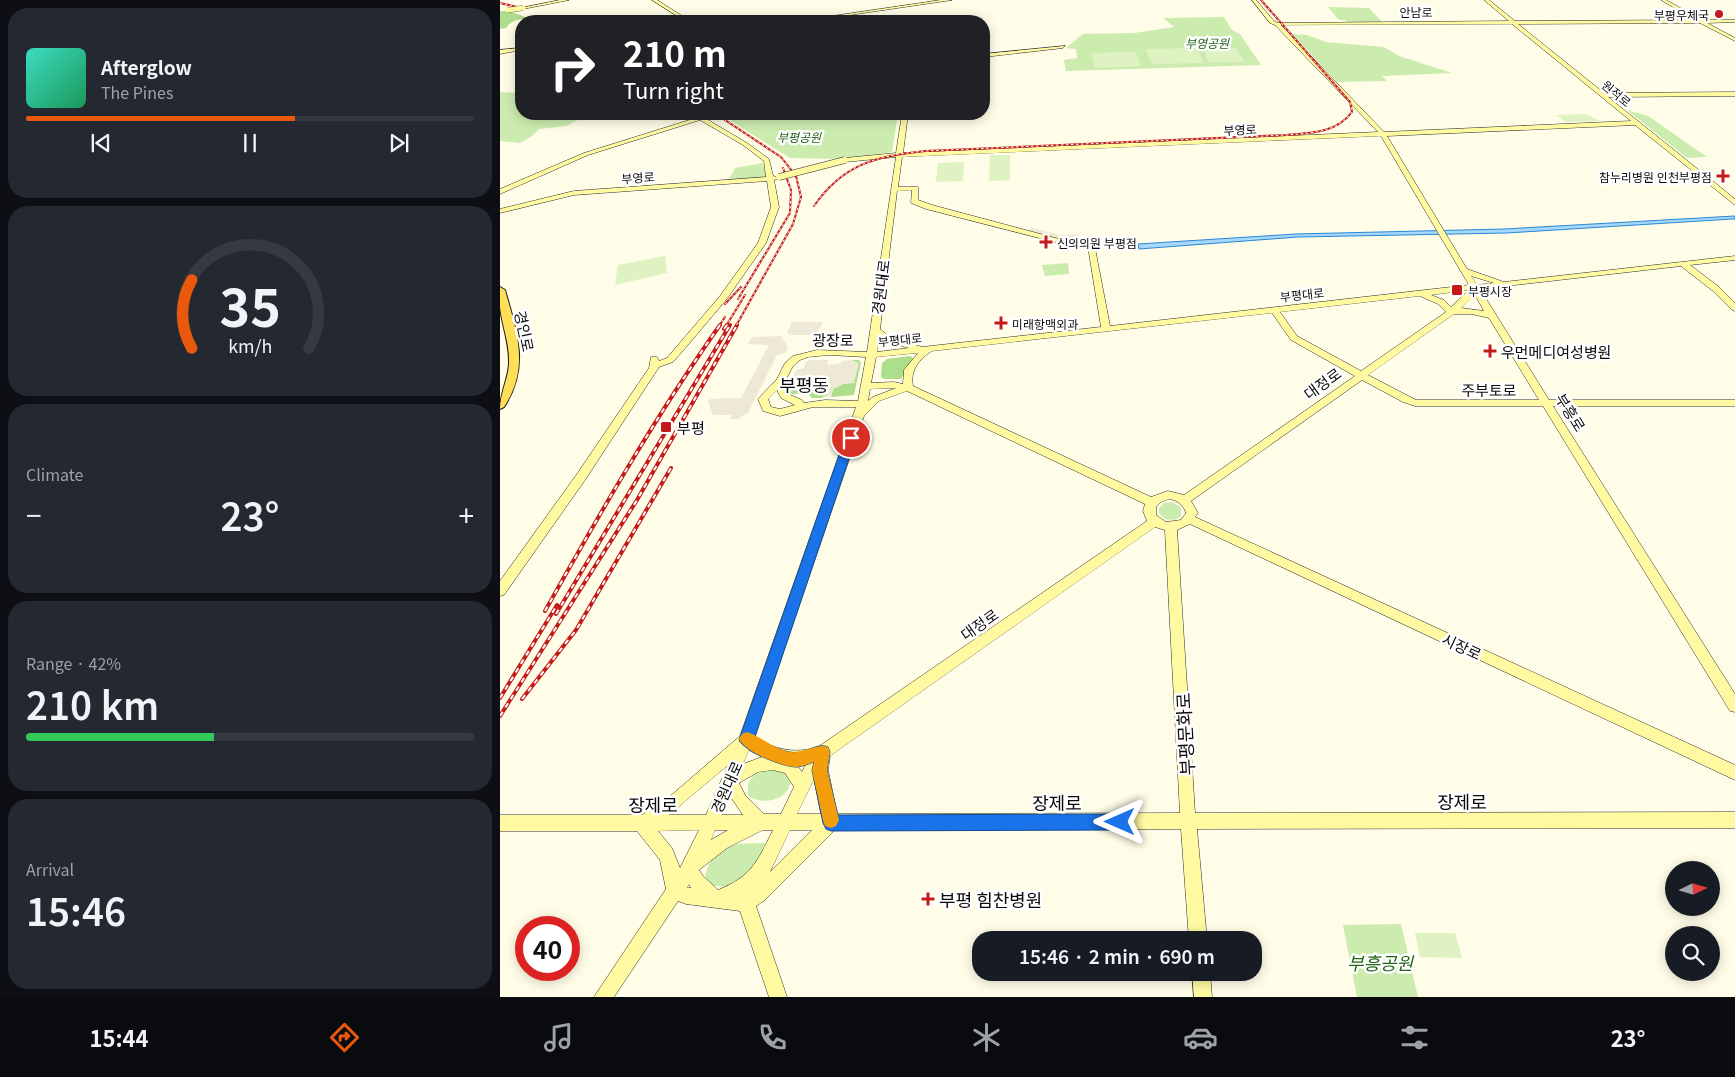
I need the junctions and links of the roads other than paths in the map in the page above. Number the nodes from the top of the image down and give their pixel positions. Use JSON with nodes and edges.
{"nodes":[{"id":1,"x":567,"y":0,"type":"edge"},
{"id":2,"x":654,"y":0,"type":"edge"},
{"id":3,"x":950,"y":0,"type":"edge"},
{"id":4,"x":1254,"y":0,"type":"edge"},
{"id":5,"x":1486,"y":0,"type":"edge"},
{"id":6,"x":1663,"y":0,"type":"edge"},
{"id":7,"x":500,"y":10,"type":"edge"},
{"id":8,"x":678,"y":15,"type":"edge"},
{"id":9,"x":844,"y":15,"type":"edge"},
{"id":10,"x":1701,"y":21,"type":"junction"},
{"id":11,"x":1735,"y":21,"type":"edge"},
{"id":12,"x":1513,"y":22,"type":"junction"},
{"id":13,"x":1277,"y":24,"type":"junction"},
{"id":14,"x":1735,"y":40,"type":"edge"},
{"id":15,"x":1063,"y":47,"type":"dead end"},
{"id":16,"x":515,"y":50,"type":"edge"},
{"id":17,"x":500,"y":52,"type":"edge"},
{"id":18,"x":990,"y":55,"type":"edge"},
{"id":19,"x":1735,"y":94,"type":"edge"},
{"id":20,"x":1602,"y":95,"type":"junction"},
{"id":21,"x":695,"y":120,"type":"edge"},
{"id":22,"x":707,"y":120,"type":"edge"},
{"id":23,"x":904,"y":120,"type":"edge"},
{"id":24,"x":1636,"y":123,"type":"junction"},
{"id":25,"x":1383,"y":134,"type":"junction"},
{"id":26,"x":899,"y":155,"type":"junction"},
{"id":27,"x":771,"y":179,"type":"junction"},
{"id":28,"x":893,"y":190,"type":"junction"},
{"id":29,"x":501,"y":192,"type":"edge"},
{"id":30,"x":1735,"y":203,"type":"edge"},
{"id":31,"x":500,"y":211,"type":"edge"},
{"id":32,"x":1735,"y":258,"type":"edge"},
{"id":33,"x":1683,"y":264,"type":"junction"},
{"id":34,"x":1464,"y":271,"type":"junction"},
{"id":35,"x":1509,"y":284,"type":"junction"},
{"id":36,"x":1475,"y":288,"type":"junction"},
{"id":37,"x":500,"y":290,"type":"edge"},
{"id":38,"x":1422,"y":293,"type":"junction"},
{"id":39,"x":1735,"y":308,"type":"edge"},
{"id":40,"x":1275,"y":310,"type":"junction"},
{"id":41,"x":1451,"y":312,"type":"junction"},
{"id":42,"x":1492,"y":316,"type":"junction"},
{"id":43,"x":1106,"y":328,"type":"junction"},
{"id":44,"x":875,"y":330,"type":"junction"},
{"id":45,"x":927,"y":349,"type":"junction"},
{"id":46,"x":872,"y":355,"type":"junction"},
{"id":47,"x":1361,"y":375,"type":"junction"},
{"id":48,"x":779,"y":383,"type":"junction"},
{"id":49,"x":867,"y":386,"type":"junction"},
{"id":50,"x":908,"y":388,"type":"junction"},
{"id":51,"x":1735,"y":403,"type":"edge"},
{"id":52,"x":862,"y":404,"type":"junction"},
{"id":53,"x":1546,"y":404,"type":"junction"},
{"id":54,"x":500,"y":405,"type":"edge"},
{"id":55,"x":802,"y":408,"type":"junction"},
{"id":56,"x":858,"y":419,"type":"junction"},
{"id":57,"x":1185,"y":500,"type":"junction"},
{"id":58,"x":1151,"y":502,"type":"junction"},
{"id":59,"x":1189,"y":520,"type":"junction"},
{"id":60,"x":1154,"y":522,"type":"junction"},
{"id":61,"x":1171,"y":527,"type":"junction"},
{"id":62,"x":500,"y":591,"type":"edge"},
{"id":63,"x":1735,"y":706,"type":"edge"},
{"id":64,"x":746,"y":740,"type":"junction"},
{"id":65,"x":823,"y":752,"type":"junction"},
{"id":66,"x":1735,"y":774,"type":"edge"},
{"id":67,"x":729,"y":780,"type":"junction"},
{"id":68,"x":802,"y":785,"type":"junction"},
{"id":69,"x":1731,"y":820,"type":"edge"},
{"id":70,"x":1188,"y":822,"type":"junction"},
{"id":71,"x":500,"y":823,"type":"edge"},
{"id":72,"x":785,"y":823,"type":"junction"},
{"id":73,"x":831,"y":823,"type":"junction"},
{"id":74,"x":642,"y":824,"type":"junction"},
{"id":75,"x":710,"y":824,"type":"junction"},
{"id":76,"x":761,"y":824,"type":"junction"},
{"id":77,"x":766,"y":864,"type":"junction"},
{"id":78,"x":689,"y":868,"type":"junction"},
{"id":79,"x":675,"y":891,"type":"junction"},
{"id":80,"x":716,"y":900,"type":"junction"},
{"id":81,"x":746,"y":903,"type":"junction"},
{"id":82,"x":1197,"y":931,"type":"edge"},
{"id":83,"x":1202,"y":981,"type":"edge"},
{"id":84,"x":603,"y":997,"type":"edge"},
{"id":85,"x":778,"y":997,"type":"edge"},
{"id":86,"x":1203,"y":997,"type":"edge"}],
"edges":[{"from":1,"to":7,"type":"street","bridge":true},
{"from":2,"to":8,"type":"street"},
{"from":3,"to":9,"type":"street"},
{"from":4,"to":13,"type":"street"},
{"from":5,"to":12,"type":"street","name":"원적로"},
{"from":6,"to":10,"type":"street"},
{"from":10,"to":11,"type":"street","name":"안남로"},
{"from":10,"to":12,"type":"street","name":"안남로"},
{"from":10,"to":14,"type":"street"},
{"from":12,"to":13,"type":"street","name":"안남로"},
{"from":12,"to":20,"type":"street","name":"원적로"},
{"from":13,"to":25,"type":"street","name":"부흥로"},
{"from":15,"to":18,"type":"street"},
{"from":16,"to":17,"type":"street"},
{"from":19,"to":20,"type":"street"},
{"from":20,"to":24,"type":"street","name":"원적로"},
{"from":21,"to":29,"type":"street"},
{"from":22,"to":27,"type":"street"},
{"from":23,"to":26,"type":"street","name":"경원대로"},
{"from":24,"to":25,"type":"street","name":"부영로"},
{"from":24,"to":30,"type":"street","name":"원적로"},
{"from":25,"to":26,"type":"street","name":"부영로"},
{"from":25,"to":34,"type":"street","name":"부흥로"},
{"from":26,"to":27,"type":"street","name":"부영로","bridge":true},
{"from":26,"to":28,"type":"street","name":"경원대로"},
{"from":27,"to":31,"type":"street","name":"부영로"},
{"from":27,"to":62,"type":"street"},
{"from":28,"to":43,"type":"street"},
{"from":28,"to":44,"type":"street","name":"경원대로"},
{"from":32,"to":33,"type":"street","name":"부평대로"},
{"from":33,"to":35,"type":"street","name":"부평대로"},
{"from":33,"to":39,"type":"street"},
{"from":34,"to":35,"type":"street"},
{"from":34,"to":36,"type":"street","name":"부흥로"},
{"from":35,"to":36,"type":"street","name":"부평대로"},
{"from":36,"to":38,"type":"street","name":"부평대로"},
{"from":36,"to":41,"type":"street","name":"대정로"},
{"from":36,"to":42,"type":"street","name":"부흥로"},
{"from":37,"to":54,"type":"main road","name":"경인로"},
{"from":38,"to":40,"type":"street","name":"부평대로"},
{"from":38,"to":41,"type":"street"},
{"from":40,"to":43,"type":"street","name":"부평대로"},
{"from":40,"to":47,"type":"street","name":"주부토로"},
{"from":41,"to":42,"type":"street"},
{"from":41,"to":47,"type":"street","name":"대정로"},
{"from":42,"to":53,"type":"street","name":"부흥로"},
{"from":43,"to":45,"type":"street","name":"부평대로"},
{"from":44,"to":45,"type":"street"},
{"from":44,"to":46,"type":"street","name":"경원대로"},
{"from":45,"to":46,"type":"street","name":"부평대로"},
{"from":45,"to":50,"type":"street"},
{"from":46,"to":48,"type":"street","name":"광장로"},
{"from":46,"to":49,"type":"street","name":"경원대로"},
{"from":47,"to":53,"type":"street","name":"주부토로"},
{"from":47,"to":57,"type":"street","name":"대정로"},
{"from":48,"to":55,"type":"street"},
{"from":48,"to":55,"type":"street","name":"광장로"},
{"from":49,"to":50,"type":"street"},
{"from":49,"to":52,"type":"street","name":"경원대로"},
{"from":50,"to":56,"type":"street"},
{"from":50,"to":58,"type":"street"},
{"from":51,"to":53,"type":"street","name":"주부토로"},
{"from":52,"to":55,"type":"street","name":"광장로"},
{"from":52,"to":56,"type":"street","name":"경원대로"},
{"from":53,"to":63,"type":"street","name":"부흥로"},
{"from":56,"to":64,"type":"street","name":"경원대로"},
{"from":57,"to":58,"type":"street"},
{"from":57,"to":59,"type":"street"},
{"from":58,"to":60,"type":"street"},
{"from":59,"to":61,"type":"street"},
{"from":59,"to":66,"type":"street","name":"시장로"},
{"from":60,"to":61,"type":"street"},
{"from":60,"to":65,"type":"street","name":"대정로"},
{"from":61,"to":70,"type":"street","name":"부평문화로"},
{"from":64,"to":65,"type":"street"},
{"from":64,"to":67,"type":"street","name":"경원대로"},
{"from":64,"to":74,"type":"street"},
{"from":65,"to":68,"type":"street"},
{"from":65,"to":73,"type":"street"},
{"from":67,"to":68,"type":"street"},
{"from":67,"to":75,"type":"street","name":"경원대로"},
{"from":67,"to":76,"type":"street"},
{"from":68,"to":72,"type":"street"},
{"from":69,"to":70,"type":"street","name":"장제로"},
{"from":70,"to":73,"type":"street","name":"장제로"},
{"from":70,"to":82,"type":"street","name":"부평문화로"},
{"from":71,"to":74,"type":"street","name":"장제로"},
{"from":72,"to":73,"type":"street","name":"장제로"},
{"from":72,"to":76,"type":"street","name":"장제로"},
{"from":72,"to":77,"type":"street"},
{"from":73,"to":81,"type":"street"},
{"from":74,"to":75,"type":"street","name":"장제로"},
{"from":74,"to":79,"type":"street"},
{"from":75,"to":76,"type":"street","name":"장제로"},
{"from":75,"to":78,"type":"street","name":"경원대로"},
{"from":76,"to":78,"type":"street"},
{"from":77,"to":80,"type":"street"},
{"from":77,"to":81,"type":"street"},
{"from":78,"to":79,"type":"street"},
{"from":78,"to":80,"type":"street"},
{"from":79,"to":80,"type":"street"},
{"from":79,"to":84,"type":"street"},
{"from":80,"to":81,"type":"street"},
{"from":81,"to":85,"type":"street"},
{"from":83,"to":86,"type":"street"}]}
